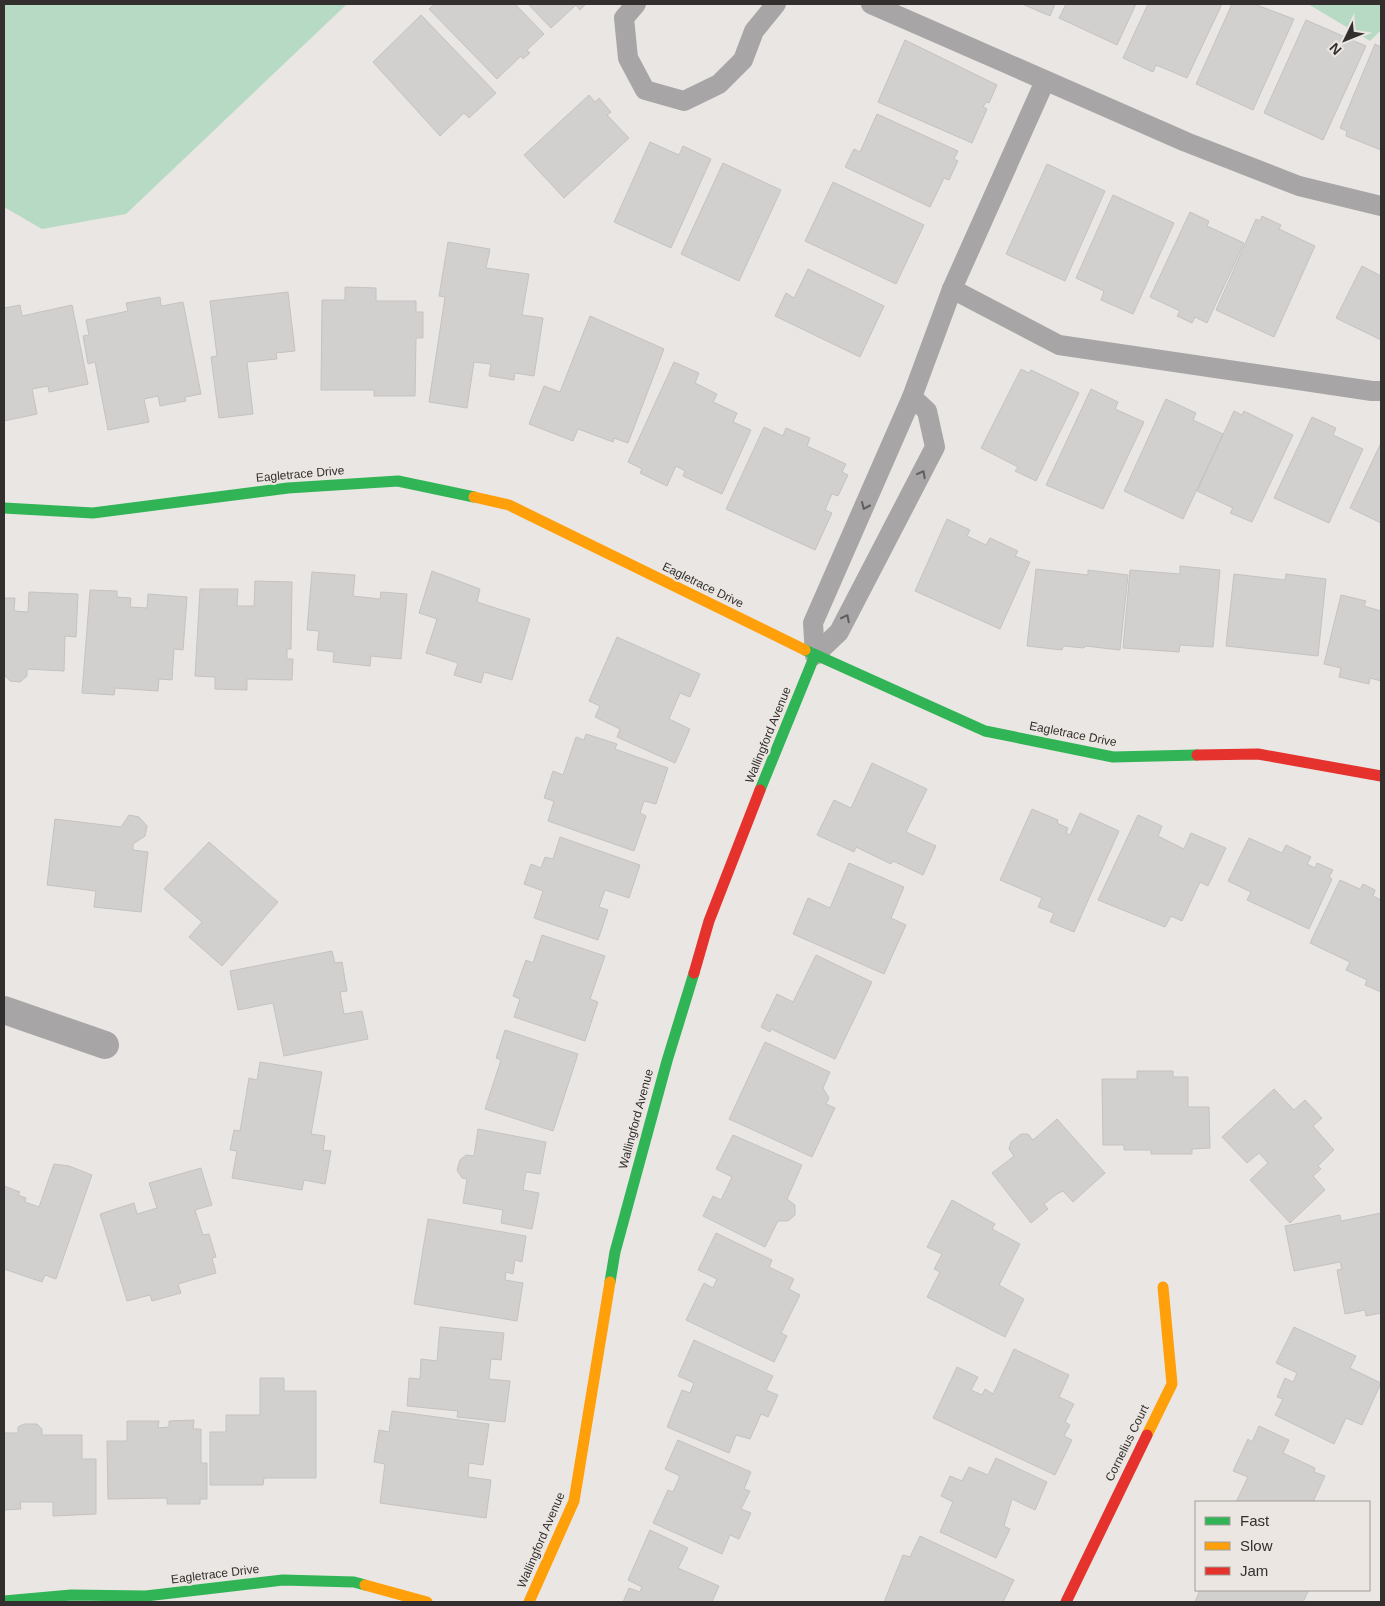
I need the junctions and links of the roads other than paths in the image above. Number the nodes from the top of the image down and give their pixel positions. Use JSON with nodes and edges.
{"nodes":[{"id":1,"x":636,"y":4,"type":"edge"},
{"id":2,"x":776,"y":4,"type":"edge"},
{"id":3,"x":872,"y":4,"type":"edge"},
{"id":4,"x":1045,"y":80,"type":"junction"},
{"id":5,"x":1381,"y":206,"type":"edge"},
{"id":6,"x":952,"y":289,"type":"junction"},
{"id":7,"x":1381,"y":391,"type":"edge"},
{"id":8,"x":912,"y":397,"type":"junction"},
{"id":9,"x":4,"y":508,"type":"edge"},
{"id":10,"x":815,"y":655,"type":"junction"},
{"id":11,"x":1381,"y":776,"type":"edge"},
{"id":12,"x":4,"y":1010,"type":"edge"},
{"id":13,"x":105,"y":1045,"type":"dead end"},
{"id":14,"x":1163,"y":1287,"type":"dead end"},
{"id":15,"x":4,"y":1601,"type":"edge"},
{"id":16,"x":428,"y":1602,"type":"edge"},
{"id":17,"x":529,"y":1602,"type":"edge"},
{"id":18,"x":1066,"y":1602,"type":"edge"}],
"edges":[{"from":1,"to":2,"type":"lane"},
{"from":3,"to":4,"type":"lane"},
{"from":4,"to":5,"type":"lane"},
{"from":4,"to":6,"type":"lane"},
{"from":6,"to":7,"type":"lane"},
{"from":6,"to":8,"type":"lane"},
{"from":8,"to":10,"type":"lane","one_way":true},
{"from":10,"to":8,"type":"lane","one_way":true},
{"from":9,"to":10,"type":"street","name":"Eagletrace Drive"},
{"from":10,"to":11,"type":"street","name":"Eagletrace Drive"},
{"from":10,"to":17,"type":"street","name":"Wallingford Avenue"},
{"from":12,"to":13,"type":"street"},
{"from":14,"to":18,"type":"street","name":"Cornelius Court"},
{"from":15,"to":16,"type":"street","name":"Eagletrace Drive"}]}
